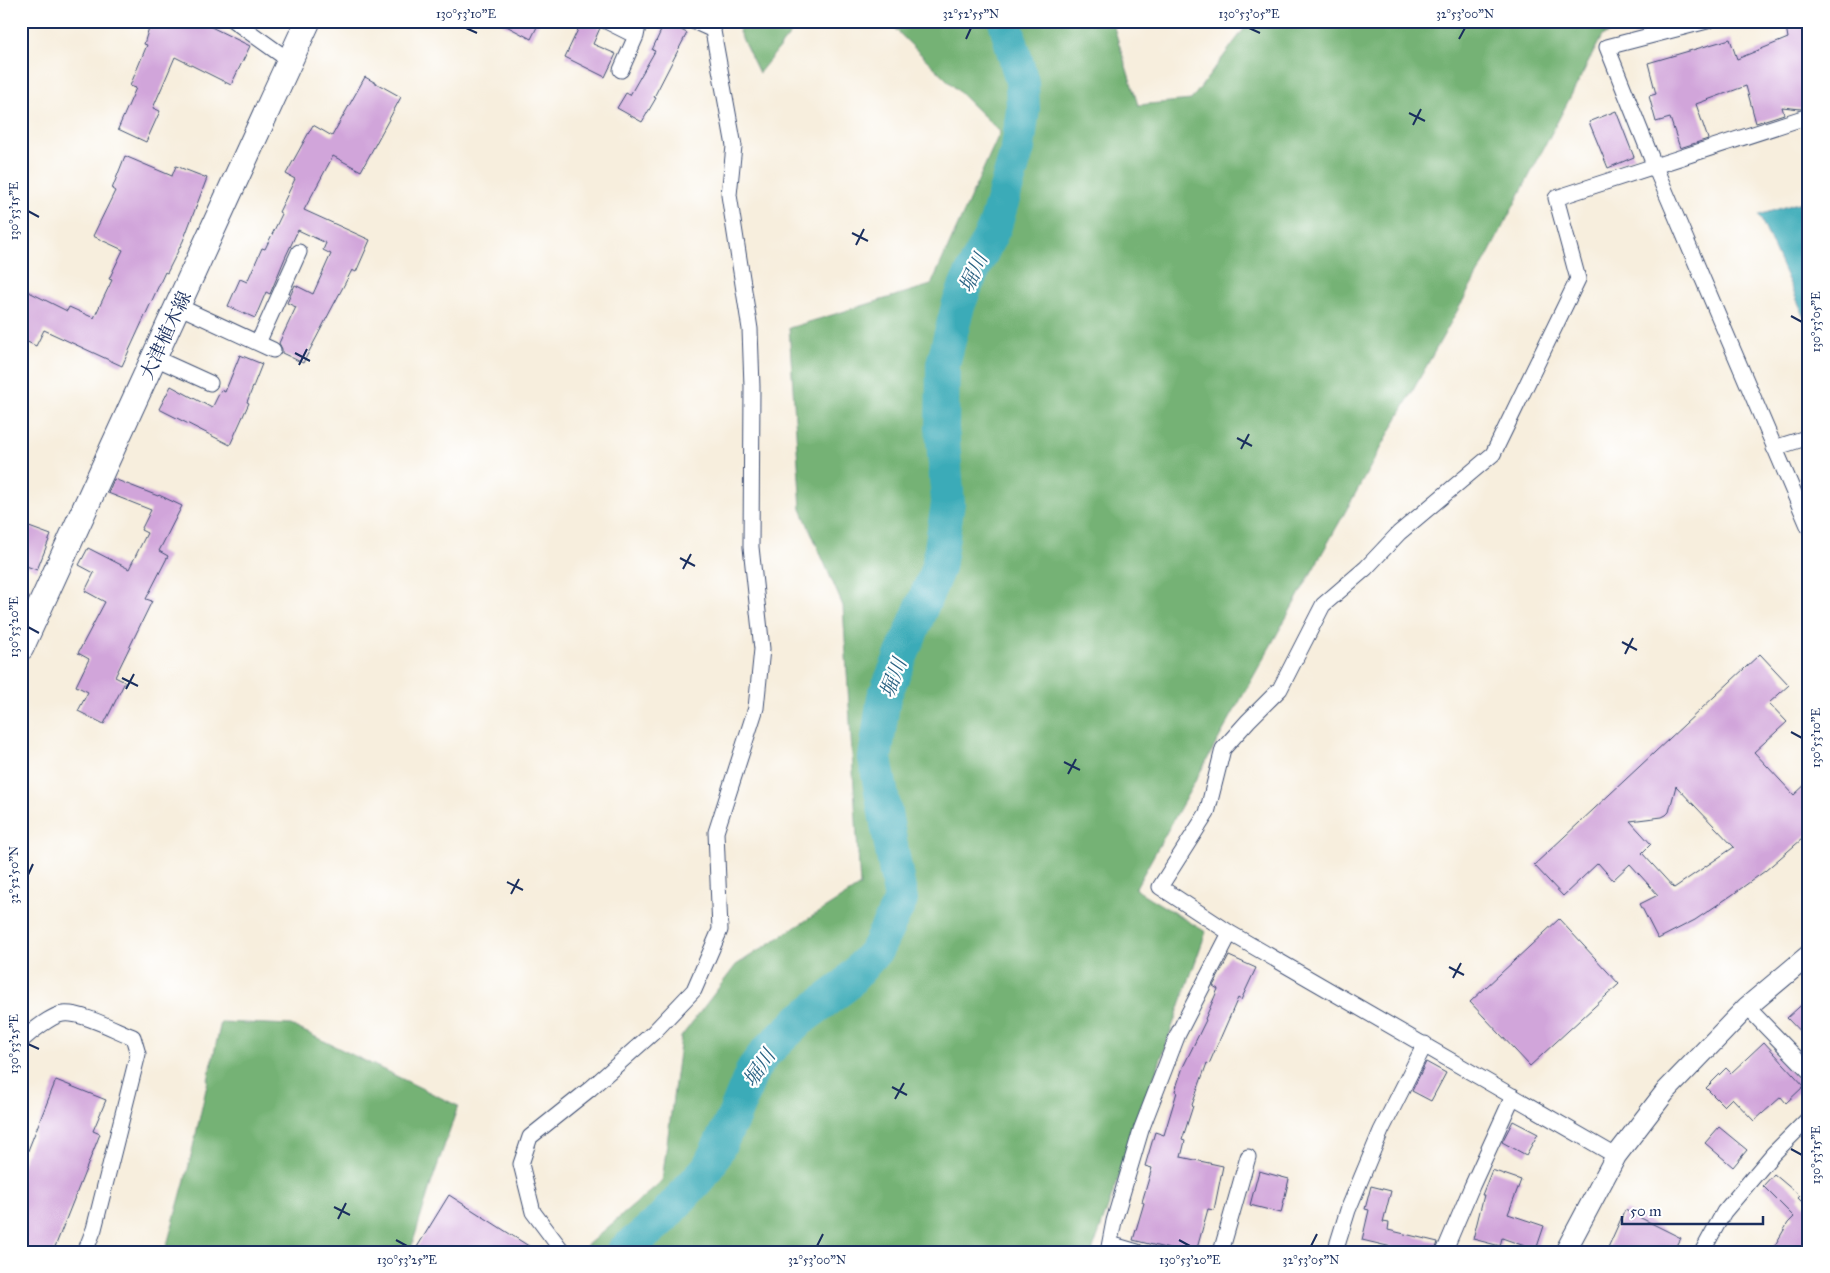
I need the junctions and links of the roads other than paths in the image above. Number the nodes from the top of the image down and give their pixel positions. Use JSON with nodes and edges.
{"nodes":[{"id":1,"x":234,"y":21,"type":"edge"},
{"id":2,"x":308,"y":21,"type":"edge"},
{"id":3,"x":606,"y":21,"type":"edge"},
{"id":4,"x":693,"y":21,"type":"edge"},
{"id":5,"x":1707,"y":21,"type":"edge"},
{"id":6,"x":714,"y":25,"type":"edge"},
{"id":7,"x":638,"y":29,"type":"edge"},
{"id":8,"x":290,"y":61,"type":"junction"},
{"id":9,"x":621,"y":70,"type":"dead end"},
{"id":10,"x":1809,"y":116,"type":"edge"},
{"id":11,"x":1655,"y":167,"type":"junction"},
{"id":12,"x":299,"y":252,"type":"dead end"},
{"id":13,"x":178,"y":306,"type":"junction"},
{"id":14,"x":258,"y":343,"type":"junction"},
{"id":15,"x":273,"y":350,"type":"dead end"},
{"id":16,"x":154,"y":358,"type":"junction"},
{"id":17,"x":210,"y":383,"type":"dead end"},
{"id":18,"x":1809,"y":437,"type":"edge"},
{"id":19,"x":1774,"y":448,"type":"junction"},
{"id":20,"x":1809,"y":528,"type":"edge"},
{"id":21,"x":21,"y":648,"type":"edge"},
{"id":22,"x":1230,"y":933,"type":"junction"},
{"id":23,"x":1809,"y":955,"type":"edge"},
{"id":24,"x":1747,"y":1007,"type":"junction"},
{"id":25,"x":21,"y":1041,"type":"edge"},
{"id":26,"x":1424,"y":1044,"type":"junction"},
{"id":27,"x":1809,"y":1071,"type":"edge"},
{"id":28,"x":1513,"y":1096,"type":"junction"},
{"id":29,"x":1809,"y":1118,"type":"edge"},
{"id":30,"x":1616,"y":1156,"type":"junction"},
{"id":31,"x":1248,"y":1157,"type":"dead end"},
{"id":32,"x":1109,"y":1248,"type":"edge"},
{"id":33,"x":85,"y":1252,"type":"edge"},
{"id":34,"x":563,"y":1252,"type":"edge"},
{"id":35,"x":1137,"y":1252,"type":"edge"},
{"id":36,"x":1221,"y":1252,"type":"edge"},
{"id":37,"x":1335,"y":1252,"type":"edge"},
{"id":38,"x":1444,"y":1252,"type":"edge"},
{"id":39,"x":1565,"y":1252,"type":"edge"},
{"id":40,"x":1702,"y":1252,"type":"edge"}],
"edges":[{"from":1,"to":8,"type":"street"},
{"from":2,"to":8,"type":"main road","name":"大津植木線"},
{"from":3,"to":7,"type":"street"},
{"from":4,"to":6,"type":"street"},
{"from":5,"to":11,"type":"street"},
{"from":6,"to":34,"type":"street"},
{"from":7,"to":9,"type":"street"},
{"from":8,"to":13,"type":"main road","name":"大津植木線"},
{"from":10,"to":11,"type":"street"},
{"from":11,"to":19,"type":"street"},
{"from":11,"to":22,"type":"street"},
{"from":12,"to":14,"type":"street"},
{"from":13,"to":14,"type":"street"},
{"from":13,"to":16,"type":"main road","name":"大津植木線"},
{"from":14,"to":15,"type":"street"},
{"from":16,"to":17,"type":"street"},
{"from":16,"to":21,"type":"main road","name":"大津植木線"},
{"from":18,"to":19,"type":"street"},
{"from":19,"to":20,"type":"street"},
{"from":22,"to":26,"type":"street"},
{"from":22,"to":32,"type":"street"},
{"from":23,"to":24,"type":"street"},
{"from":24,"to":27,"type":"street"},
{"from":24,"to":30,"type":"street"},
{"from":25,"to":33,"type":"street"},
{"from":26,"to":28,"type":"street"},
{"from":26,"to":37,"type":"street"},
{"from":28,"to":30,"type":"street"},
{"from":28,"to":38,"type":"street"},
{"from":29,"to":40,"type":"street"},
{"from":30,"to":39,"type":"street"},
{"from":31,"to":36,"type":"street"},
{"from":32,"to":35,"type":"street"}]}
